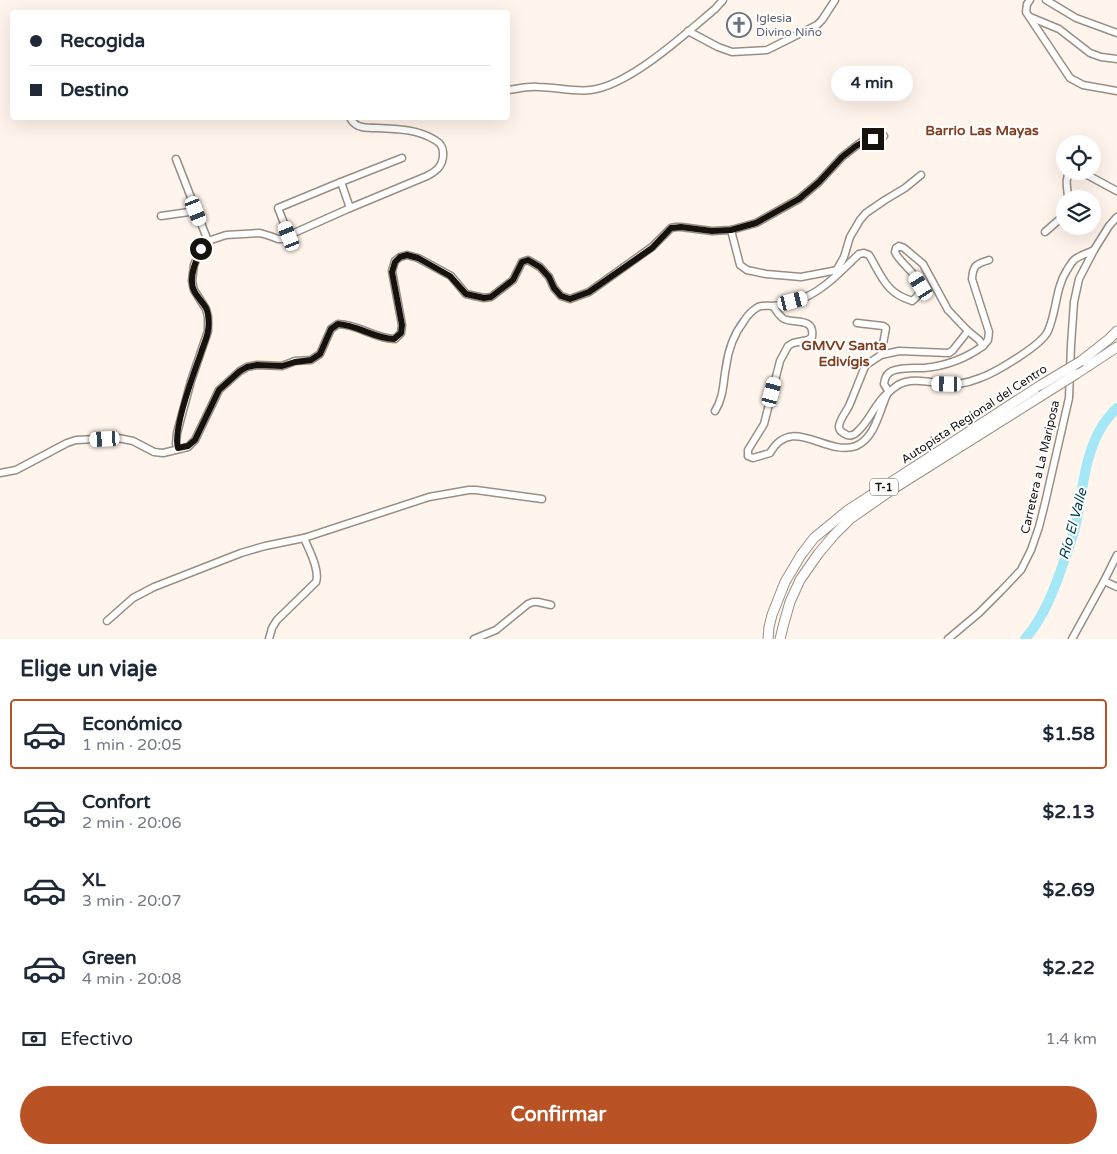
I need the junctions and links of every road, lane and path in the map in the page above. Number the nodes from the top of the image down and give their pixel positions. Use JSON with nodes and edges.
{"nodes":[{"id":1,"x":723,"y":0,"type":"edge"},
{"id":2,"x":835,"y":0,"type":"edge"},
{"id":3,"x":1030,"y":0,"type":"edge"},
{"id":4,"x":1046,"y":0,"type":"edge"},
{"id":5,"x":1029,"y":16,"type":"junction"},
{"id":6,"x":688,"y":31,"type":"junction"},
{"id":7,"x":1117,"y":33,"type":"edge"},
{"id":8,"x":1117,"y":57,"type":"edge"},
{"id":9,"x":510,"y":90,"type":"edge"},
{"id":10,"x":1117,"y":91,"type":"edge"},
{"id":11,"x":351,"y":120,"type":"edge"},
{"id":12,"x":884,"y":136,"type":"dead end"},
{"id":13,"x":402,"y":158,"type":"dead end"},
{"id":14,"x":176,"y":159,"type":"dead end"},
{"id":15,"x":921,"y":175,"type":"dead end"},
{"id":16,"x":1097,"y":180,"type":"edge"},
{"id":17,"x":341,"y":182,"type":"junction"},
{"id":18,"x":1117,"y":191,"type":"edge"},
{"id":19,"x":350,"y":208,"type":"junction"},
{"id":20,"x":196,"y":211,"type":"junction"},
{"id":21,"x":161,"y":216,"type":"dead end"},
{"id":22,"x":1117,"y":217,"type":"edge"},
{"id":23,"x":1056,"y":222,"type":"edge"},
{"id":24,"x":731,"y":230,"type":"junction"},
{"id":25,"x":1045,"y":232,"type":"dead end"},
{"id":26,"x":289,"y":236,"type":"junction"},
{"id":27,"x":208,"y":241,"type":"junction"},
{"id":28,"x":1094,"y":250,"type":"junction"},
{"id":29,"x":989,"y":260,"type":"dead end"},
{"id":30,"x":844,"y":268,"type":"junction"},
{"id":31,"x":836,"y":271,"type":"junction"},
{"id":32,"x":772,"y":306,"type":"junction"},
{"id":33,"x":857,"y":323,"type":"dead end"},
{"id":34,"x":968,"y":331,"type":"junction"},
{"id":35,"x":1117,"y":331,"type":"edge"},
{"id":36,"x":983,"y":346,"type":"junction"},
{"id":37,"x":1117,"y":348,"type":"edge"},
{"id":38,"x":881,"y":356,"type":"junction"},
{"id":39,"x":888,"y":392,"type":"junction"},
{"id":40,"x":715,"y":411,"type":"dead end"},
{"id":41,"x":178,"y":448,"type":"junction"},
{"id":42,"x":0,"y":473,"type":"edge"},
{"id":43,"x":542,"y":499,"type":"dead end"},
{"id":44,"x":304,"y":538,"type":"junction"},
{"id":45,"x":1117,"y":555,"type":"edge"},
{"id":46,"x":1104,"y":581,"type":"junction"},
{"id":47,"x":1117,"y":587,"type":"edge"},
{"id":48,"x":550,"y":605,"type":"dead end"},
{"id":49,"x":107,"y":621,"type":"dead end"},
{"id":50,"x":769,"y":627,"type":"junction"},
{"id":51,"x":269,"y":639,"type":"edge"},
{"id":52,"x":474,"y":639,"type":"edge"},
{"id":53,"x":762,"y":639,"type":"edge"},
{"id":54,"x":768,"y":639,"type":"edge"},
{"id":55,"x":780,"y":639,"type":"edge"},
{"id":56,"x":948,"y":639,"type":"edge"},
{"id":57,"x":1072,"y":639,"type":"edge"}],
"edges":[{"from":1,"to":6,"type":"street"},
{"from":2,"to":6,"type":"street"},
{"from":3,"to":5,"type":"street"},
{"from":4,"to":7,"type":"street"},
{"from":5,"to":8,"type":"street"},
{"from":5,"to":10,"type":"street"},
{"from":6,"to":9,"type":"street"},
{"from":11,"to":19,"type":"street"},
{"from":12,"to":24,"type":"street"},
{"from":13,"to":17,"type":"street"},
{"from":14,"to":20,"type":"street"},
{"from":15,"to":31,"type":"street"},
{"from":16,"to":18,"type":"street"},
{"from":17,"to":19,"type":"street"},
{"from":17,"to":26,"type":"street"},
{"from":19,"to":26,"type":"street"},
{"from":20,"to":21,"type":"street"},
{"from":20,"to":27,"type":"street"},
{"from":22,"to":28,"type":"street","name":"Carretera a La Mariposa"},
{"from":23,"to":25,"type":"street"},
{"from":24,"to":31,"type":"street"},
{"from":24,"to":41,"type":"street"},
{"from":26,"to":27,"type":"street"},
{"from":27,"to":41,"type":"street"},
{"from":28,"to":39,"type":"street"},
{"from":28,"to":56,"type":"street","name":"Carretera a La Mariposa"},
{"from":29,"to":36,"type":"street"},
{"from":30,"to":31,"type":"street"},
{"from":30,"to":32,"type":"street"},
{"from":30,"to":34,"type":"street"},
{"from":32,"to":39,"type":"street"},
{"from":32,"to":40,"type":"street"},
{"from":33,"to":38,"type":"street"},
{"from":34,"to":36,"type":"street"},
{"from":34,"to":38,"type":"street"},
{"from":35,"to":50,"type":"highway","name":"Autopista Regional del Centro","number":"T-1","bridge":true},
{"from":36,"to":39,"type":"street"},
{"from":37,"to":55,"type":"highway","name":"Autopista Regional del Centro","number":"T-1","bridge":true},
{"from":38,"to":39,"type":"street"},
{"from":41,"to":42,"type":"street"},
{"from":43,"to":44,"type":"street"},
{"from":44,"to":49,"type":"street"},
{"from":44,"to":51,"type":"street"},
{"from":45,"to":46,"type":"street"},
{"from":46,"to":47,"type":"street"},
{"from":46,"to":57,"type":"street"},
{"from":48,"to":52,"type":"street"},
{"from":50,"to":53,"type":"highway"},
{"from":50,"to":54,"type":"highway","name":"Autopista Regional del Centro","number":"T-1"}]}
